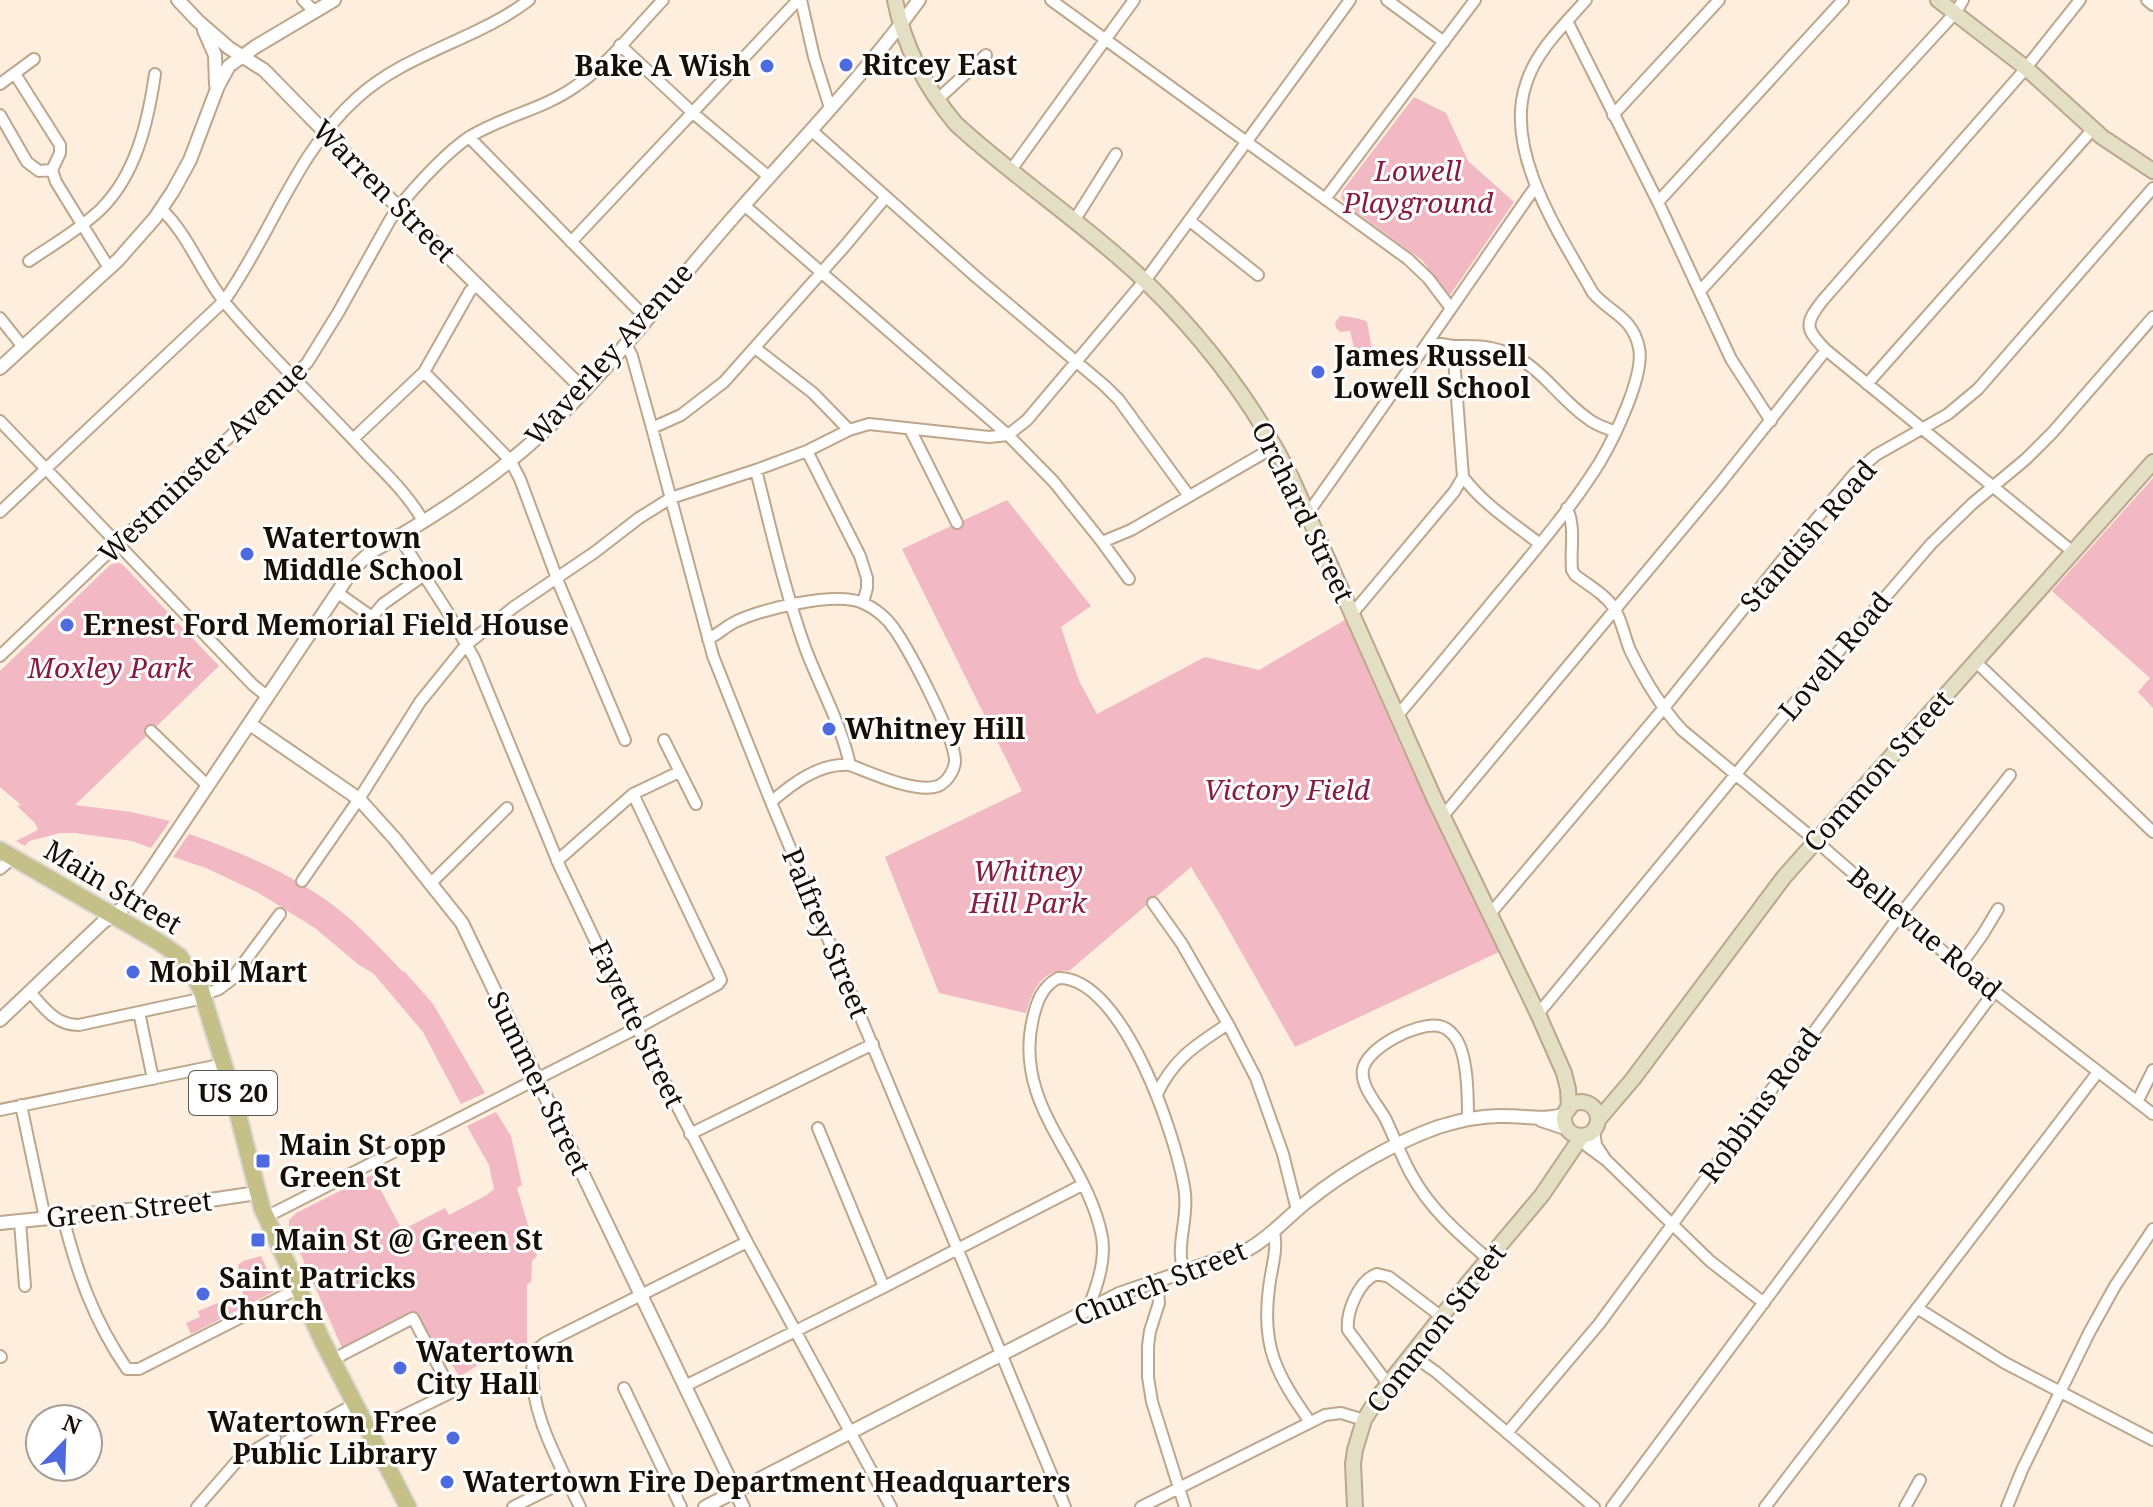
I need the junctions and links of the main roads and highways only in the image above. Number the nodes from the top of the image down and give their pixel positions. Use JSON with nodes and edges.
{"nodes":[{"id":1,"x":895,"y":0,"type":"edge"},
{"id":2,"x":1938,"y":0,"type":"edge"},
{"id":3,"x":1959,"y":6,"type":"edge"},
{"id":4,"x":2153,"y":171,"type":"edge"},
{"id":5,"x":2153,"y":462,"type":"edge"},
{"id":6,"x":4,"y":859,"type":"edge"},
{"id":7,"x":1564,"y":1073,"type":"junction"},
{"id":8,"x":1620,"y":1094,"type":"junction"},
{"id":9,"x":1587,"y":1104,"type":"junction"},
{"id":10,"x":1579,"y":1125,"type":"junction"},
{"id":11,"x":408,"y":1507,"type":"edge"},
{"id":12,"x":1355,"y":1507,"type":"edge"}],
"edges":[{"from":1,"to":7,"type":"main road","name":"Orchard Street"},
{"from":2,"to":3,"type":"main road"},
{"from":3,"to":4,"type":"main road"},
{"from":5,"to":8,"type":"main road","name":"Common Street"},
{"from":6,"to":11,"type":"main road","name":"Main Street","number":"US 20"},
{"from":7,"to":9,"type":"main road","name":"Orchard Street"},
{"from":7,"to":10,"type":"main road","name":"Orchard Street"},
{"from":8,"to":9,"type":"main road"},
{"from":8,"to":10,"type":"main road","name":"Common Street"},
{"from":9,"to":10,"type":"main road","name":"Orchard Street"},
{"from":10,"to":12,"type":"main road","name":"Common Street"}]}
